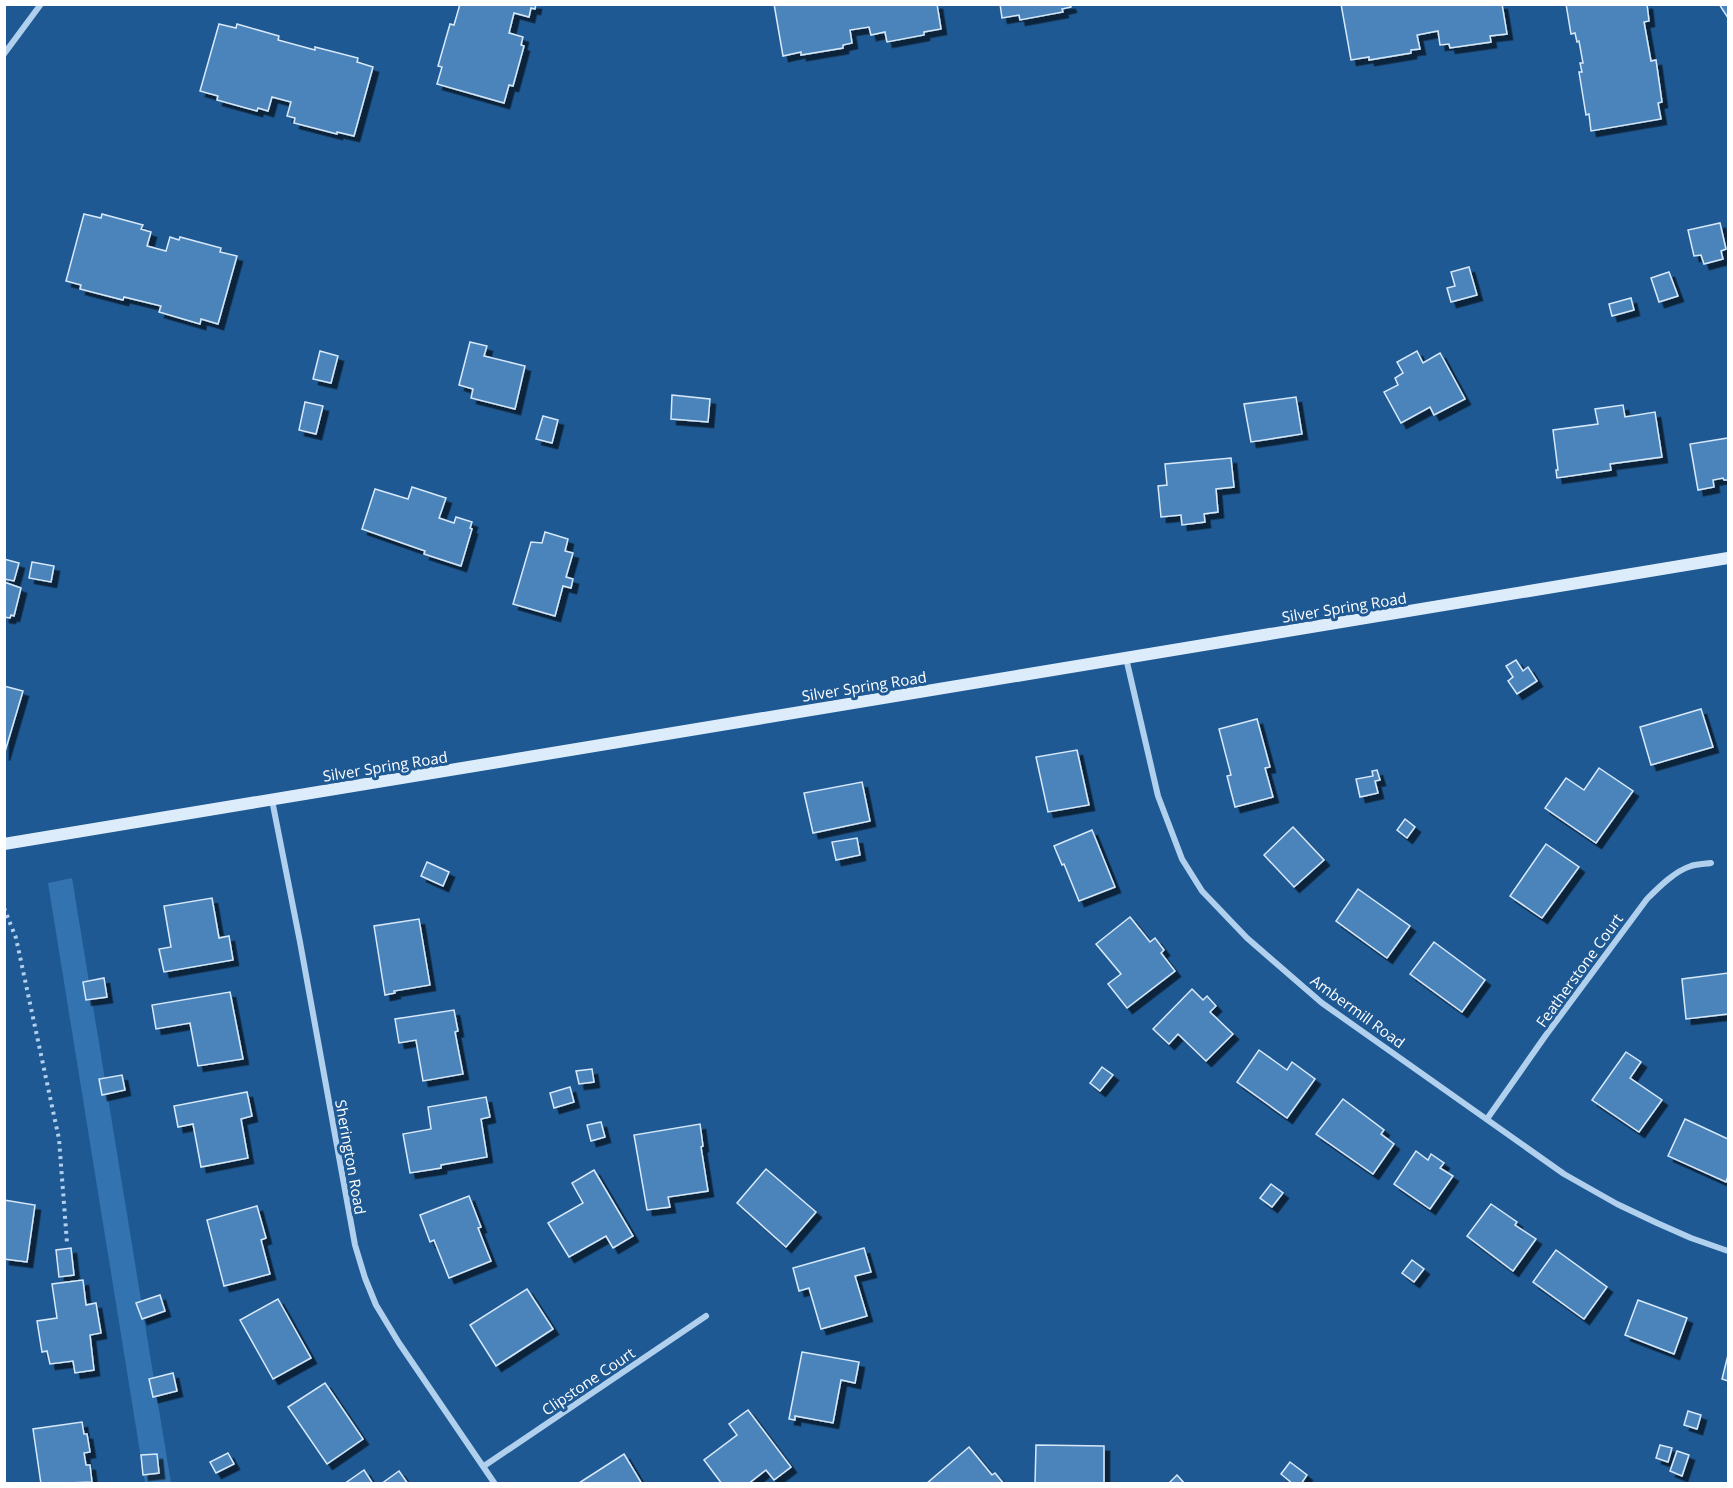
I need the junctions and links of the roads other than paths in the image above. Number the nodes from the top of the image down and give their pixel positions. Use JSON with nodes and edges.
{"nodes":[{"id":1,"x":41,"y":4,"type":"edge"},
{"id":2,"x":4,"y":54,"type":"edge"},
{"id":3,"x":1728,"y":558,"type":"edge"},
{"id":4,"x":1126,"y":658,"type":"junction"},
{"id":5,"x":272,"y":800,"type":"junction"},
{"id":6,"x":4,"y":844,"type":"edge"},
{"id":7,"x":1711,"y":863,"type":"dead end"},
{"id":8,"x":1487,"y":1119,"type":"junction"},
{"id":9,"x":1728,"y":1251,"type":"edge"},
{"id":10,"x":706,"y":1316,"type":"dead end"},
{"id":11,"x":483,"y":1466,"type":"junction"},
{"id":12,"x":495,"y":1484,"type":"edge"}],
"edges":[{"from":1,"to":2,"type":"street"},
{"from":3,"to":4,"type":"main road","name":"Silver Spring Road"},
{"from":4,"to":5,"type":"main road","name":"Silver Spring Road"},
{"from":4,"to":8,"type":"street","name":"Ambermill Road"},
{"from":5,"to":6,"type":"main road","name":"Silver Spring Road"},
{"from":5,"to":11,"type":"street","name":"Sherington Road"},
{"from":7,"to":8,"type":"street","name":"Featherstone Court"},
{"from":8,"to":9,"type":"street","name":"Ambermill Road"},
{"from":10,"to":11,"type":"street","name":"Clipstone Court"},
{"from":11,"to":12,"type":"street","name":"Sherington Road"}]}
